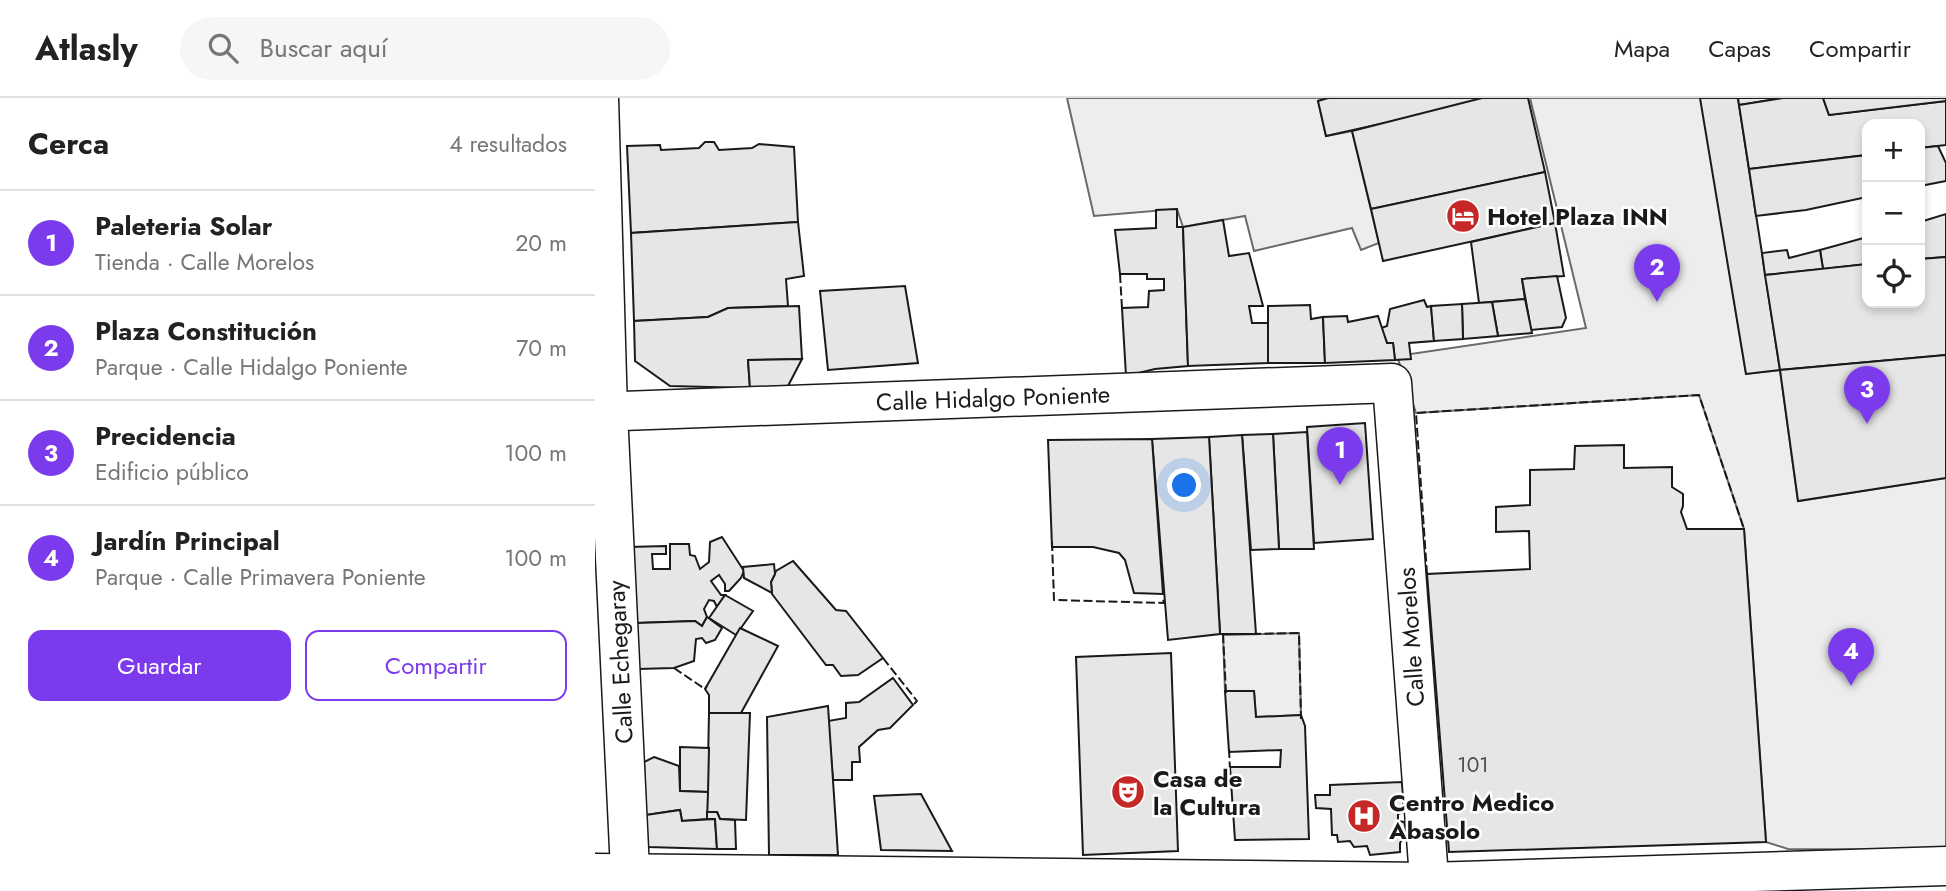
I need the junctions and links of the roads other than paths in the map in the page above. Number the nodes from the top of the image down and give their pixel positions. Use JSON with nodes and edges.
{"nodes":[{"id":1,"x":599,"y":98,"type":"edge"},
{"id":2,"x":1392,"y":383,"type":"joint"},
{"id":3,"x":601,"y":412,"type":"edge"},
{"id":4,"x":1946,"y":866,"type":"edge"},
{"id":5,"x":619,"y":879,"type":"edge"},
{"id":6,"x":1430,"y":886,"type":"edge"}],
"edges":[{"from":1,"to":3,"type":"street","name":"Calle Echegaray"},
{"from":2,"to":3,"type":"street","name":"Calle Hidalgo Poniente"},
{"from":2,"to":6,"type":"street","name":"Calle Morelos"},
{"from":3,"to":5,"type":"street","name":"Calle Echegaray"},
{"from":4,"to":6,"type":"street"},
{"from":5,"to":6,"type":"street"}]}
